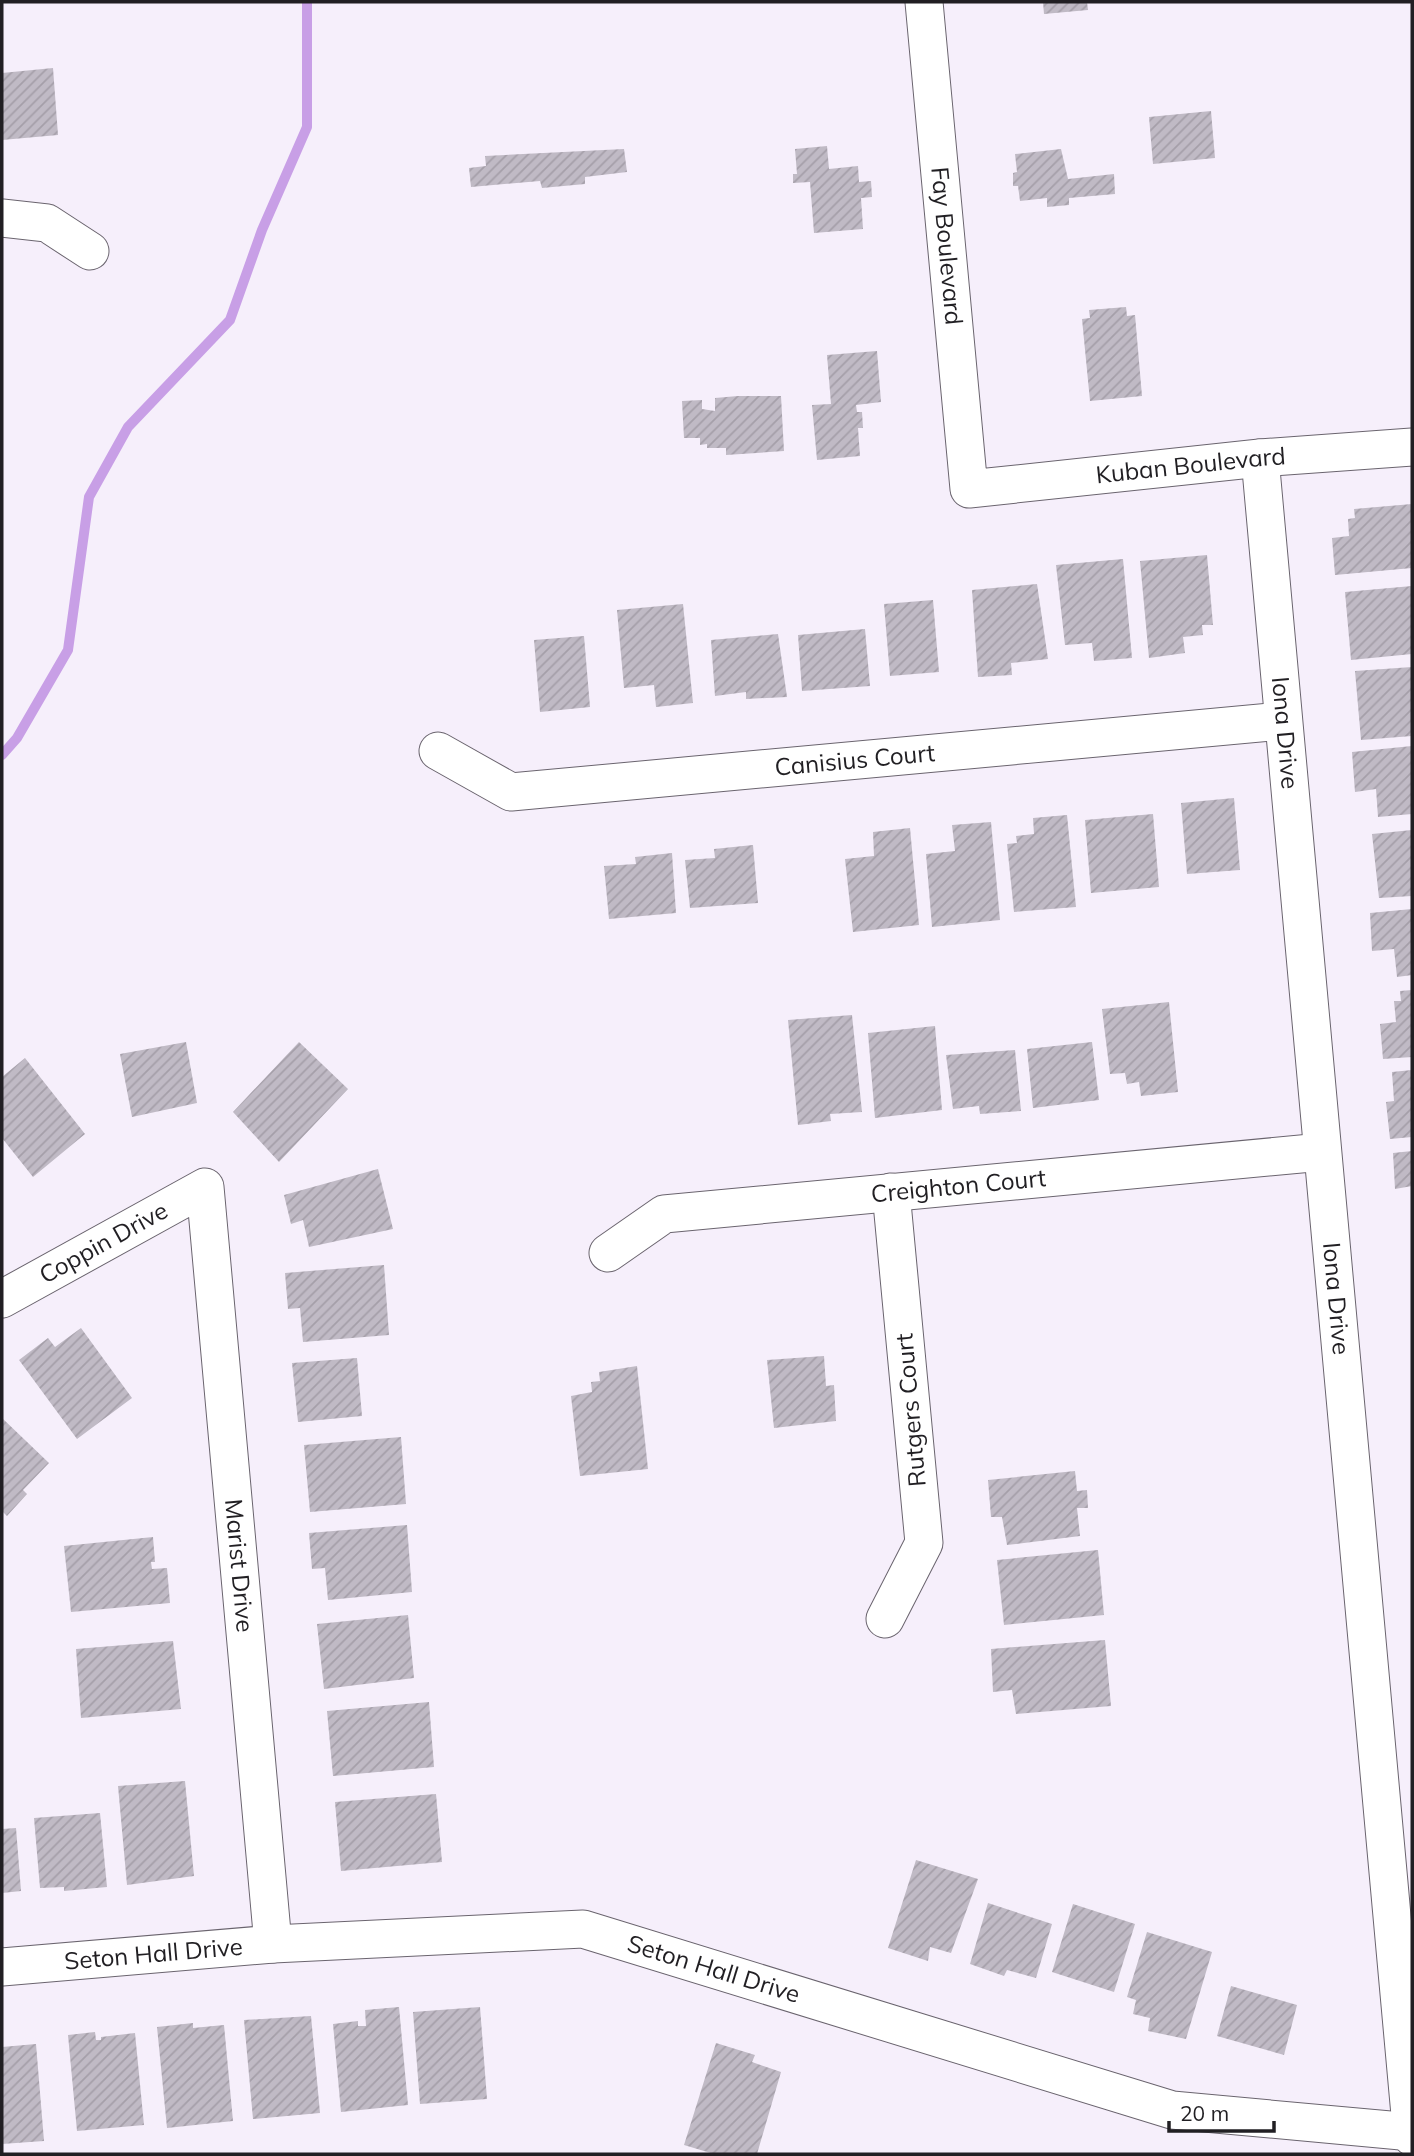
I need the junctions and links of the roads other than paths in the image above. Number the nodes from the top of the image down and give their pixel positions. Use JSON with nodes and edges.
{"nodes":[{"id":1,"x":924,"y":2,"type":"edge"},
{"id":2,"x":2,"y":218,"type":"edge"},
{"id":3,"x":90,"y":251,"type":"dead end"},
{"id":4,"x":1412,"y":447,"type":"edge"},
{"id":5,"x":1260,"y":458,"type":"junction"},
{"id":6,"x":969,"y":489,"type":"joint"},
{"id":7,"x":1282,"y":721,"type":"junction"},
{"id":8,"x":438,"y":751,"type":"dead end"},
{"id":9,"x":1322,"y":1152,"type":"junction"},
{"id":10,"x":205,"y":1187,"type":"joint"},
{"id":11,"x":891,"y":1192,"type":"junction"},
{"id":12,"x":608,"y":1253,"type":"dead end"},
{"id":13,"x":2,"y":1299,"type":"edge"},
{"id":14,"x":885,"y":1619,"type":"dead end"},
{"id":15,"x":273,"y":1944,"type":"junction"},
{"id":16,"x":2,"y":1967,"type":"edge"},
{"id":17,"x":1412,"y":2132,"type":"edge"},
{"id":18,"x":1412,"y":2137,"type":"edge"}],
"edges":[{"from":1,"to":6,"type":"street","name":"Fay Boulevard"},
{"from":2,"to":3,"type":"street"},
{"from":4,"to":5,"type":"street","name":"Kuban Boulevard"},
{"from":5,"to":6,"type":"street","name":"Kuban Boulevard"},
{"from":5,"to":7,"type":"street","name":"Iona Drive"},
{"from":7,"to":8,"type":"street","name":"Canisius Court"},
{"from":7,"to":9,"type":"street","name":"Iona Drive"},
{"from":9,"to":11,"type":"street","name":"Creighton Court"},
{"from":9,"to":17,"type":"street","name":"Iona Drive"},
{"from":10,"to":13,"type":"street","name":"Coppin Drive"},
{"from":10,"to":15,"type":"street","name":"Marist Drive"},
{"from":11,"to":12,"type":"street","name":"Creighton Court"},
{"from":11,"to":14,"type":"street","name":"Rutgers Court"},
{"from":15,"to":16,"type":"street","name":"Seton Hall Drive"},
{"from":15,"to":17,"type":"street","name":"Seton Hall Drive"},
{"from":17,"to":18,"type":"street","name":"Iona Drive"}]}
